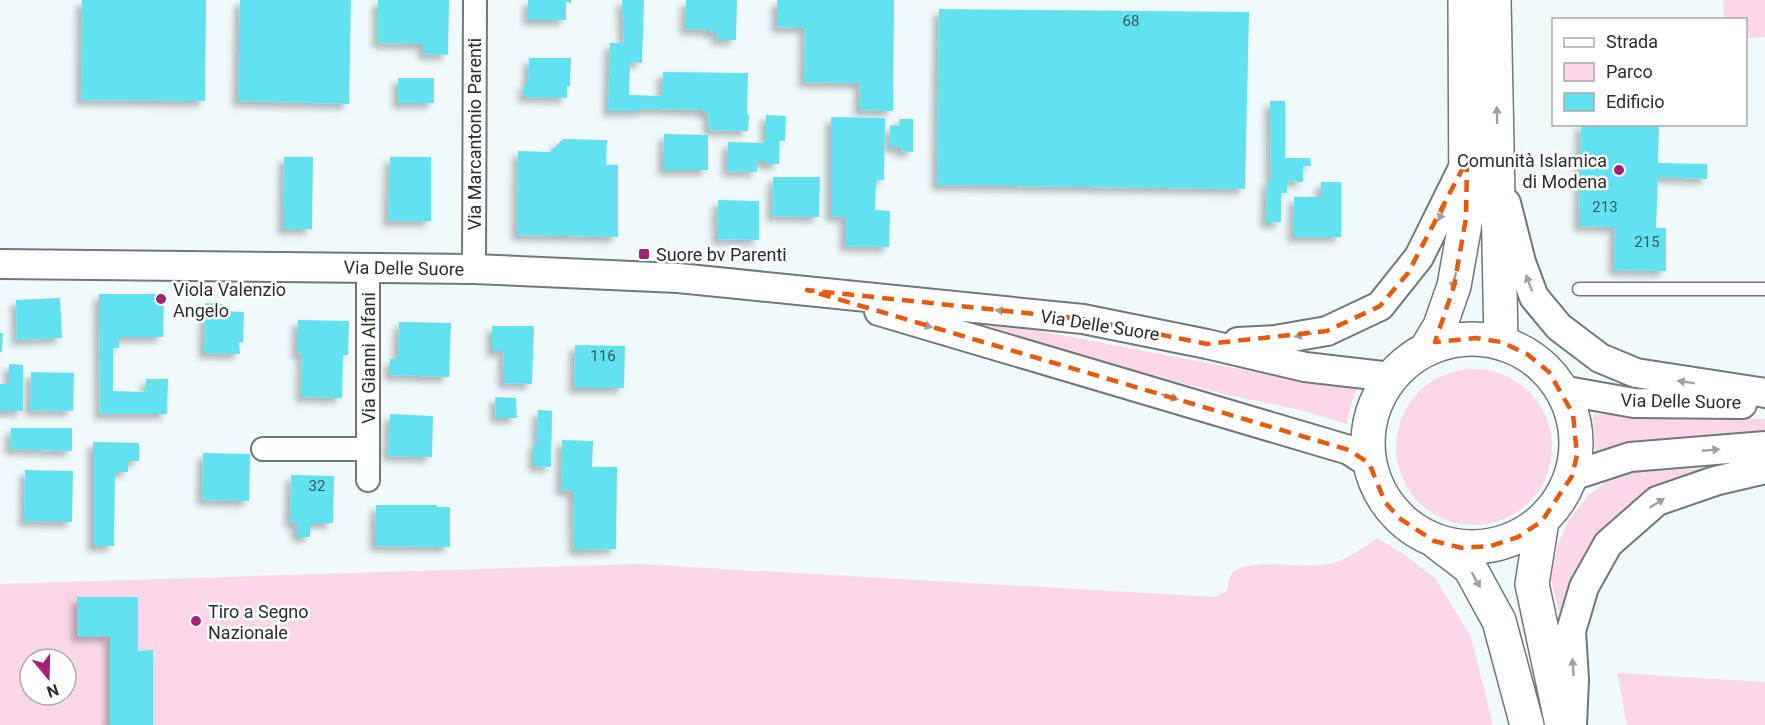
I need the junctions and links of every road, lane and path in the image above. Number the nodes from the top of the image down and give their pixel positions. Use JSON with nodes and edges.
{"nodes":[{"id":1,"x":475,"y":0,"type":"edge"},
{"id":2,"x":1465,"y":0,"type":"edge"},
{"id":3,"x":1494,"y":0,"type":"edge"},
{"id":4,"x":1467,"y":160,"type":"junction"},
{"id":5,"x":1498,"y":174,"type":"junction"},
{"id":6,"x":0,"y":264,"type":"edge"},
{"id":7,"x":368,"y":267,"type":"junction"},
{"id":8,"x":474,"y":269,"type":"junction"},
{"id":9,"x":1579,"y":289,"type":"dead end"},
{"id":10,"x":1765,"y":289,"type":"edge"},
{"id":11,"x":807,"y":290,"type":"junction"},
{"id":12,"x":1501,"y":342,"type":"junction"},
{"id":13,"x":1207,"y":344,"type":"junction"},
{"id":14,"x":1426,"y":349,"type":"junction"},
{"id":15,"x":1391,"y":377,"type":"junction"},
{"id":16,"x":1561,"y":390,"type":"junction"},
{"id":17,"x":1765,"y":393,"type":"edge"},
{"id":18,"x":1765,"y":401,"type":"edge"},
{"id":19,"x":1765,"y":446,"type":"edge"},
{"id":20,"x":264,"y":449,"type":"dead end"},
{"id":21,"x":367,"y":449,"type":"junction"},
{"id":22,"x":1369,"y":463,"type":"junction"},
{"id":23,"x":1765,"y":469,"type":"edge"},
{"id":24,"x":1572,"y":476,"type":"junction"},
{"id":25,"x":369,"y":480,"type":"dead end"},
{"id":26,"x":1542,"y":521,"type":"junction"},
{"id":27,"x":1434,"y":541,"type":"junction"},
{"id":28,"x":1527,"y":725,"type":"edge"},
{"id":29,"x":1562,"y":725,"type":"edge"},
{"id":30,"x":1572,"y":725,"type":"edge"}],
"edges":[{"from":1,"to":8,"type":"street","name":"Via Marcantonio Parenti"},
{"from":2,"to":4,"type":"main road"},
{"from":5,"to":3,"type":"main road","one_way":true},
{"from":4,"to":13,"type":"street","one_way":true},
{"from":4,"to":14,"type":"main road","one_way":true},
{"from":5,"to":12,"type":"main road"},
{"from":17,"to":5,"type":"street","one_way":true},
{"from":6,"to":7,"type":"street","name":"Via Delle Suore"},
{"from":7,"to":8,"type":"street","name":"Via Delle Suore"},
{"from":7,"to":21,"type":"street","name":"Via Gianni Alfani"},
{"from":8,"to":11,"type":"street","name":"Via Delle Suore"},
{"from":9,"to":10,"type":"lane"},
{"from":13,"to":11,"type":"street","name":"Via Delle Suore","one_way":true},
{"from":11,"to":22,"type":"street","name":"Via Delle Suore","one_way":true},
{"from":12,"to":14,"type":"main road"},
{"from":12,"to":16,"type":"main road"},
{"from":13,"to":15,"type":"street","name":"Via Delle Suore"},
{"from":14,"to":15,"type":"main road"},
{"from":15,"to":22,"type":"main road"},
{"from":16,"to":18,"type":"street","name":"Via Delle Suore"},
{"from":16,"to":24,"type":"main road"},
{"from":24,"to":19,"type":"street","one_way":true},
{"from":20,"to":21,"type":"street","name":"Via Gianni Alfani"},
{"from":21,"to":25,"type":"street","name":"Via Gianni Alfani"},
{"from":22,"to":27,"type":"main road"},
{"from":30,"to":23,"type":"street","one_way":true},
{"from":24,"to":26,"type":"main road"},
{"from":26,"to":27,"type":"main road"},
{"from":26,"to":29,"type":"main road"},
{"from":27,"to":28,"type":"main road","one_way":true}]}
